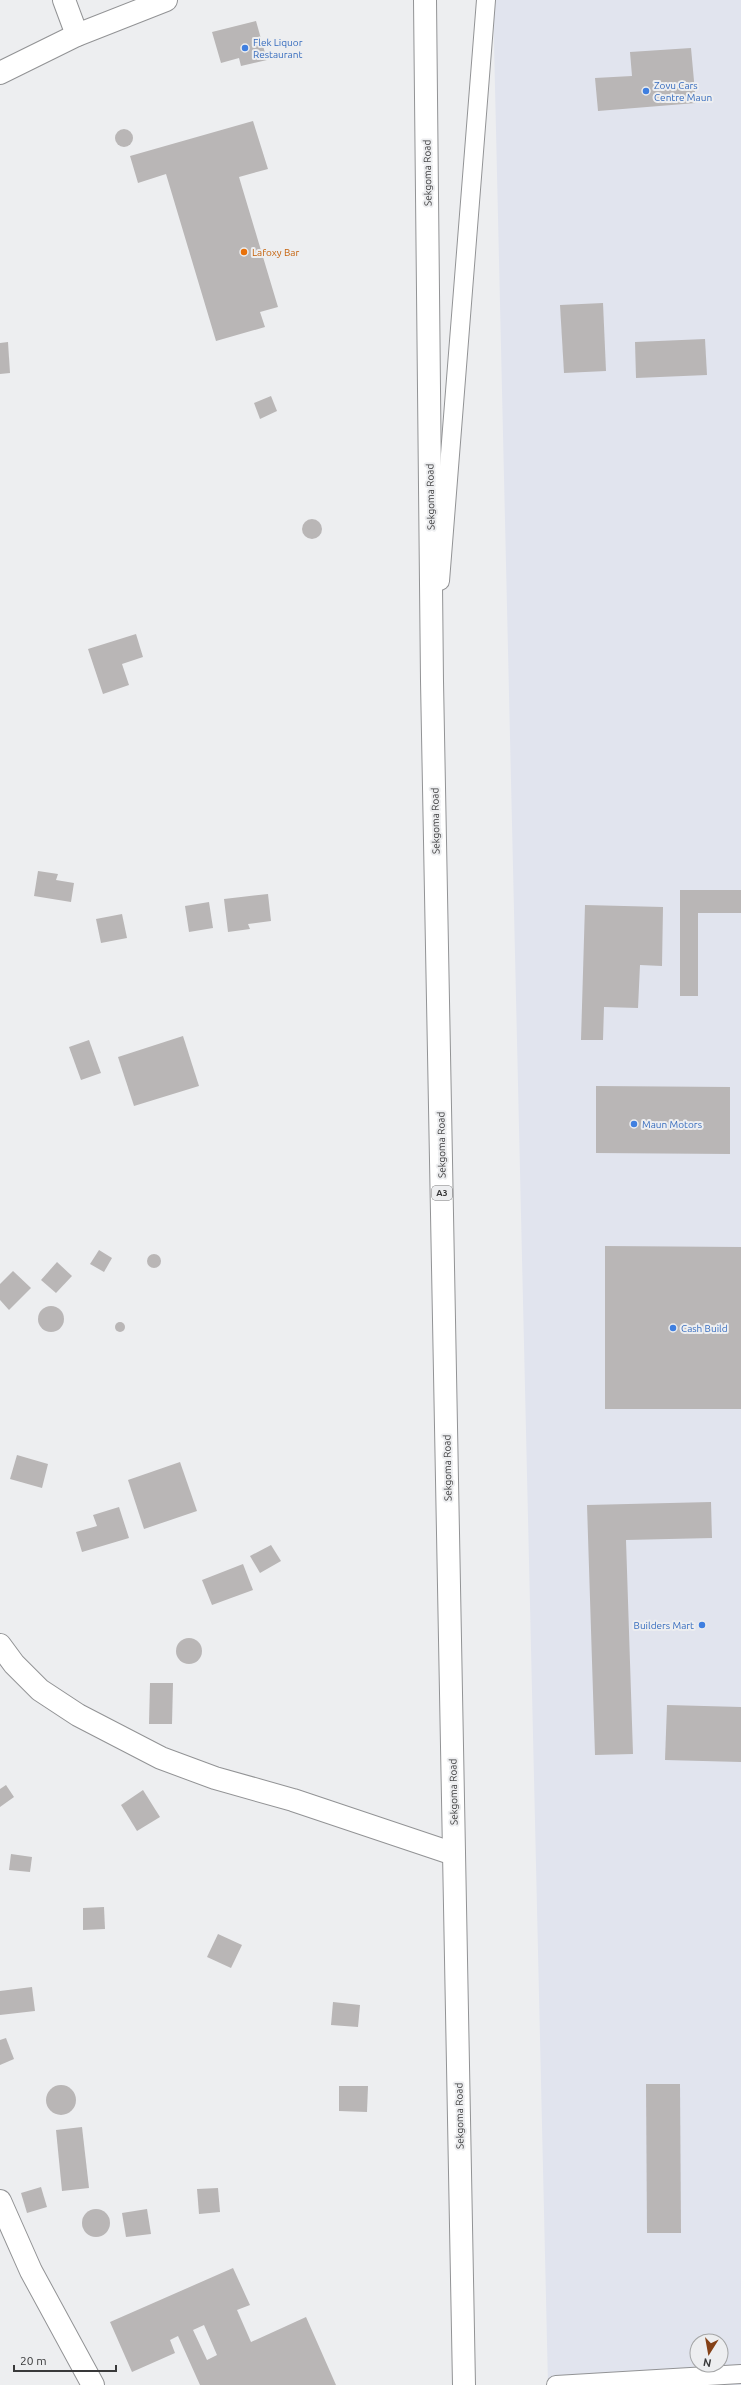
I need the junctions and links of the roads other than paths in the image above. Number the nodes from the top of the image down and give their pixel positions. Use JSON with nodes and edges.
{"nodes":[{"id":1,"x":64,"y":0,"type":"edge"},
{"id":2,"x":166,"y":0,"type":"edge"},
{"id":3,"x":425,"y":0,"type":"edge"},
{"id":4,"x":486,"y":0,"type":"edge"},
{"id":5,"x":77,"y":34,"type":"junction"},
{"id":6,"x":0,"y":73,"type":"edge"},
{"id":7,"x":432,"y":681,"type":"junction"},
{"id":8,"x":0,"y":1645,"type":"edge"},
{"id":9,"x":454,"y":1854,"type":"junction"},
{"id":10,"x":0,"y":2201,"type":"edge"},
{"id":11,"x":741,"y":2374,"type":"edge"},
{"id":12,"x":93,"y":2385,"type":"edge"},
{"id":13,"x":464,"y":2385,"type":"edge"},
{"id":14,"x":556,"y":2385,"type":"edge"}],
"edges":[{"from":1,"to":5,"type":"main road"},
{"from":2,"to":5,"type":"main road"},
{"from":3,"to":7,"type":"main road","name":"Sekgoma Road","number":"A3"},
{"from":4,"to":7,"type":"lane"},
{"from":5,"to":6,"type":"main road"},
{"from":7,"to":9,"type":"main road","name":"Sekgoma Road","number":"A3"},
{"from":8,"to":9,"type":"main road"},
{"from":9,"to":13,"type":"main road","name":"Sekgoma Road","number":"A3"},
{"from":10,"to":12,"type":"main road"},
{"from":11,"to":14,"type":"lane"}]}
